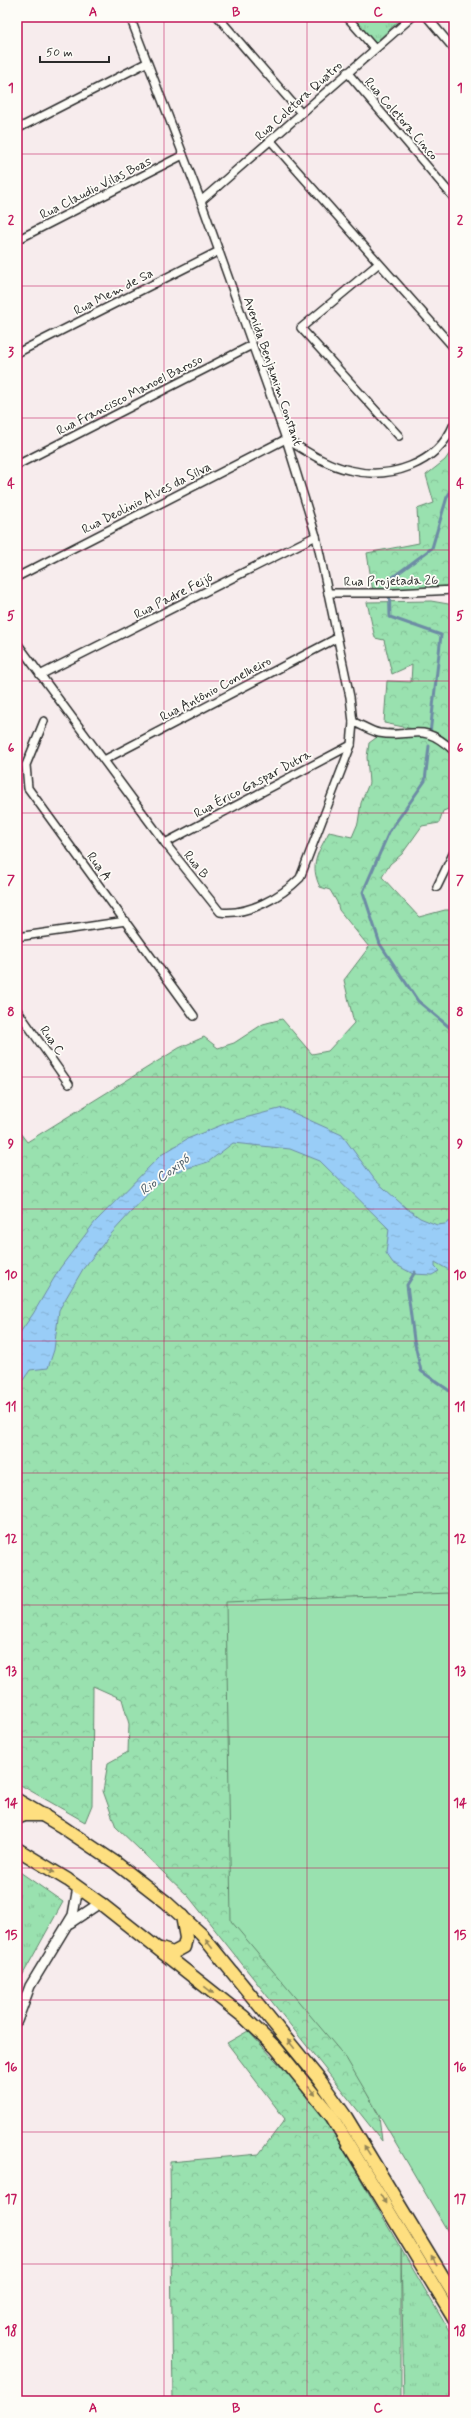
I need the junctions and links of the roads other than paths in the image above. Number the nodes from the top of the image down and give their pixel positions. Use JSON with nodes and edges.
{"nodes":[{"id":1,"x":218,"y":17,"type":"edge"},
{"id":2,"x":347,"y":17,"type":"edge"},
{"id":3,"x":412,"y":17,"type":"edge"},
{"id":4,"x":427,"y":17,"type":"edge"},
{"id":5,"x":133,"y":19,"type":"edge"},
{"id":6,"x":374,"y":48,"type":"junction"},
{"id":7,"x":454,"y":50,"type":"edge"},
{"id":8,"x":146,"y":63,"type":"junction"},
{"id":9,"x":347,"y":72,"type":"junction"},
{"id":10,"x":301,"y":113,"type":"junction"},
{"id":11,"x":17,"y":129,"type":"edge"},
{"id":12,"x":271,"y":141,"type":"junction"},
{"id":13,"x":183,"y":155,"type":"junction"},
{"id":14,"x":454,"y":198,"type":"edge"},
{"id":15,"x":201,"y":201,"type":"junction"},
{"id":16,"x":17,"y":240,"type":"edge"},
{"id":17,"x":219,"y":250,"type":"junction"},
{"id":18,"x":378,"y":264,"type":"junction"},
{"id":19,"x":252,"y":345,"type":"junction"},
{"id":20,"x":454,"y":348,"type":"edge"},
{"id":21,"x":17,"y":353,"type":"edge"},
{"id":22,"x":454,"y":424,"type":"edge"},
{"id":23,"x":399,"y":436,"type":"dead end"},
{"id":24,"x":286,"y":439,"type":"junction"},
{"id":25,"x":17,"y":465,"type":"edge"},
{"id":26,"x":316,"y":536,"type":"junction"},
{"id":27,"x":17,"y":577,"type":"edge"},
{"id":28,"x":454,"y":590,"type":"edge"},
{"id":29,"x":328,"y":593,"type":"junction"},
{"id":30,"x":337,"y":638,"type":"junction"},
{"id":31,"x":17,"y":643,"type":"edge"},
{"id":32,"x":40,"y":675,"type":"junction"},
{"id":33,"x":44,"y":721,"type":"dead end"},
{"id":34,"x":353,"y":722,"type":"junction"},
{"id":35,"x":351,"y":745,"type":"junction"},
{"id":36,"x":454,"y":751,"type":"edge"},
{"id":37,"x":104,"y":760,"type":"junction"},
{"id":38,"x":165,"y":843,"type":"junction"},
{"id":39,"x":454,"y":852,"type":"edge"},
{"id":40,"x":437,"y":887,"type":"dead end"},
{"id":41,"x":126,"y":921,"type":"junction"},
{"id":42,"x":17,"y":937,"type":"edge"},
{"id":43,"x":17,"y":1010,"type":"edge"},
{"id":44,"x":194,"y":1016,"type":"dead end"},
{"id":45,"x":69,"y":1084,"type":"dead end"},
{"id":46,"x":17,"y":1800,"type":"edge"},
{"id":47,"x":45,"y":1815,"type":"junction"},
{"id":48,"x":17,"y":1818,"type":"edge"},
{"id":49,"x":17,"y":1849,"type":"edge"},
{"id":50,"x":78,"y":1887,"type":"junction"},
{"id":51,"x":100,"y":1903,"type":"junction"},
{"id":52,"x":182,"y":1916,"type":"junction"},
{"id":53,"x":69,"y":1924,"type":"junction"},
{"id":54,"x":153,"y":1944,"type":"junction"},
{"id":55,"x":17,"y":2021,"type":"edge"},
{"id":56,"x":454,"y":2295,"type":"edge"},
{"id":57,"x":454,"y":2319,"type":"edge"}],
"edges":[{"from":1,"to":10,"type":"street"},
{"from":2,"to":6,"type":"street"},
{"from":3,"to":6,"type":"street","name":"Rua Coletora Quatro"},
{"from":4,"to":7,"type":"street"},
{"from":5,"to":8,"type":"street","name":"Avenida Benjamim Constant"},
{"from":6,"to":9,"type":"street","name":"Rua Coletora Quatro"},
{"from":8,"to":11,"type":"street"},
{"from":8,"to":13,"type":"street","name":"Avenida Benjamim Constant"},
{"from":9,"to":10,"type":"street","name":"Rua Coletora Quatro"},
{"from":9,"to":14,"type":"street","name":"Rua Coletora Cinco"},
{"from":10,"to":12,"type":"street","name":"Rua Coletora Quatro"},
{"from":12,"to":15,"type":"street","name":"Rua Coletora Quatro"},
{"from":12,"to":18,"type":"street"},
{"from":13,"to":15,"type":"street","name":"Avenida Benjamim Constant"},
{"from":13,"to":16,"type":"street","name":"Rua Claudio Vilas Boas"},
{"from":15,"to":17,"type":"street","name":"Avenida Benjamim Constant"},
{"from":17,"to":19,"type":"street","name":"Avenida Benjamim Constant"},
{"from":17,"to":21,"type":"street","name":"Rua Mem de Sa"},
{"from":18,"to":20,"type":"street"},
{"from":18,"to":23,"type":"street"},
{"from":19,"to":24,"type":"street","name":"Avenida Benjamim Constant"},
{"from":19,"to":25,"type":"street","name":"Rua Francisco Manoel Baroso"},
{"from":22,"to":24,"type":"street"},
{"from":24,"to":26,"type":"street","name":"Avenida Benjamim Constant"},
{"from":24,"to":27,"type":"street","name":"Rua Deolinio Alves da Silva"},
{"from":26,"to":29,"type":"street","name":"Avenida Benjamim Constant"},
{"from":26,"to":32,"type":"street","name":"Rua Padre Feijó"},
{"from":28,"to":29,"type":"street","name":"Rua Projetada 26"},
{"from":29,"to":30,"type":"street","name":"Avenida Benjamim Constant"},
{"from":30,"to":34,"type":"street","name":"Avenida Benjamim Constant"},
{"from":30,"to":37,"type":"street","name":"Rua Antônio Conelheiro"},
{"from":31,"to":32,"type":"street","name":"Rua B"},
{"from":32,"to":37,"type":"street","name":"Rua B"},
{"from":33,"to":41,"type":"street","name":"Rua A"},
{"from":34,"to":35,"type":"street","name":"Avenida Benjamim Constant"},
{"from":34,"to":36,"type":"street"},
{"from":35,"to":38,"type":"street","name":"Rua Érico Gaspar Dutra"},
{"from":35,"to":38,"type":"street","name":"Rua B"},
{"from":37,"to":38,"type":"street","name":"Rua B"},
{"from":39,"to":40,"type":"street"},
{"from":41,"to":42,"type":"street"},
{"from":41,"to":44,"type":"street","name":"Rua A"},
{"from":43,"to":45,"type":"street","name":"Rua C"},
{"from":46,"to":47,"type":"main road"},
{"from":47,"to":48,"type":"main road"},
{"from":47,"to":52,"type":"main road"},
{"from":49,"to":50,"type":"main road","one_way":true},
{"from":50,"to":51,"type":"main road"},
{"from":50,"to":53,"type":"street"},
{"from":51,"to":53,"type":"street"},
{"from":51,"to":54,"type":"main road"},
{"from":52,"to":54,"type":"main road"},
{"from":56,"to":52,"type":"main road","one_way":true},
{"from":53,"to":55,"type":"street"},
{"from":54,"to":57,"type":"main road","one_way":true}]}
